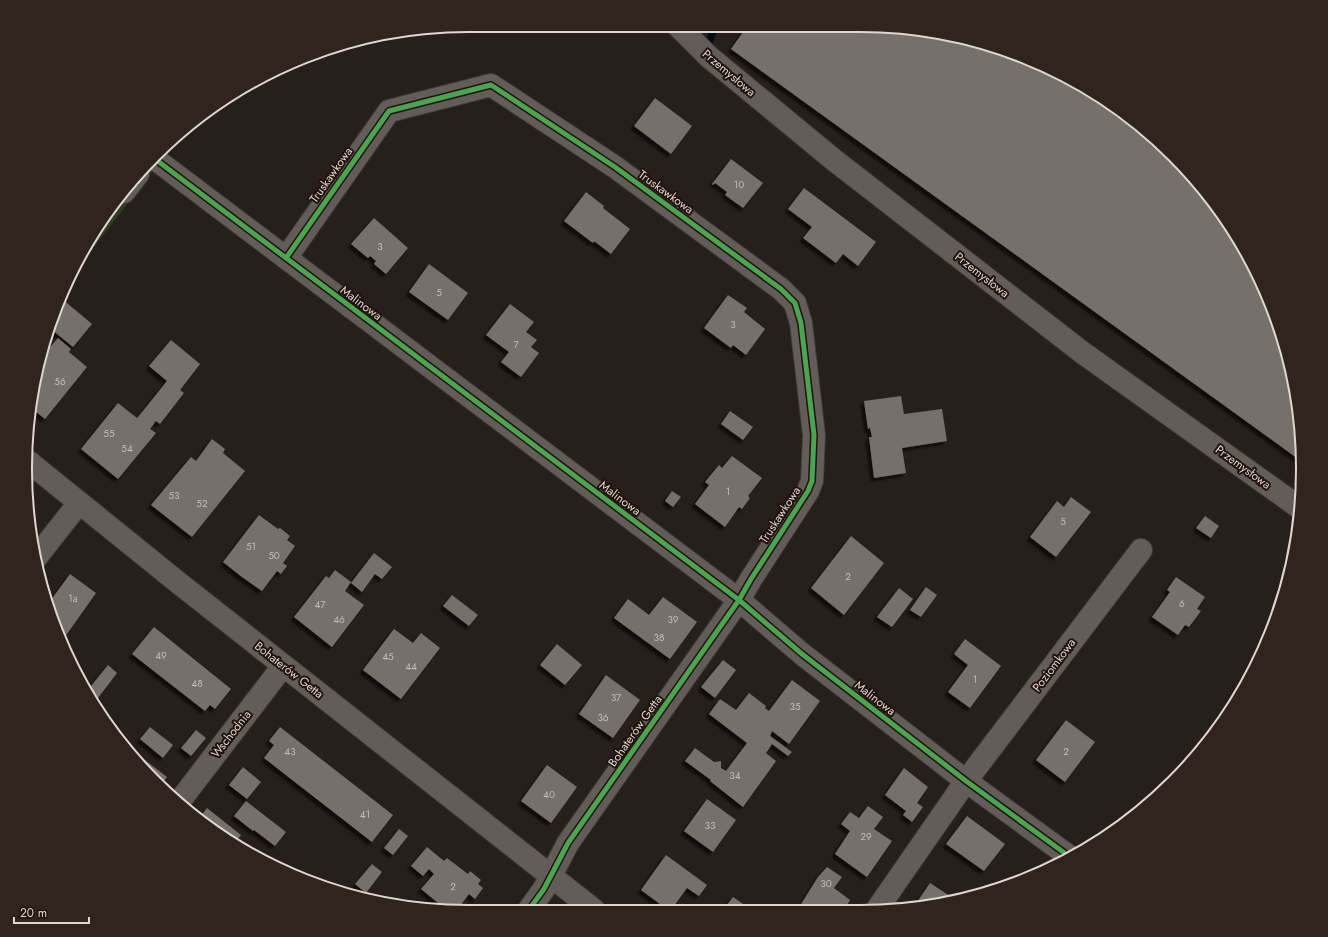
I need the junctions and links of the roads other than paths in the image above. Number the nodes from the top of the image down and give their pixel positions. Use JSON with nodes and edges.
{"nodes":[{"id":1,"x":684,"y":32,"type":"edge"},
{"id":2,"x":158,"y":162,"type":"edge"},
{"id":3,"x":286,"y":258,"type":"junction"},
{"id":4,"x":32,"y":465,"type":"edge"},
{"id":5,"x":79,"y":503,"type":"junction"},
{"id":6,"x":1294,"y":504,"type":"edge"},
{"id":7,"x":1141,"y":550,"type":"dead end"},
{"id":8,"x":40,"y":553,"type":"edge"},
{"id":9,"x":738,"y":600,"type":"junction"},
{"id":10,"x":284,"y":666,"type":"junction"},
{"id":11,"x":966,"y":780,"type":"junction"},
{"id":12,"x":182,"y":798,"type":"edge"},
{"id":13,"x":1065,"y":854,"type":"edge"},
{"id":14,"x":552,"y":876,"type":"junction"},
{"id":15,"x":881,"y":904,"type":"edge"},
{"id":16,"x":532,"y":905,"type":"edge"},
{"id":17,"x":588,"y":905,"type":"edge"}],
"edges":[{"from":1,"to":6,"type":"street","name":"Przemysłowa"},
{"from":2,"to":3,"type":"street","name":"Malinowa"},
{"from":3,"to":9,"type":"street","name":"Malinowa"},
{"from":3,"to":9,"type":"street","name":"Truskawkowa"},
{"from":4,"to":5,"type":"street","name":"Bohaterów Getta"},
{"from":5,"to":8,"type":"street"},
{"from":5,"to":10,"type":"street","name":"Bohaterów Getta"},
{"from":7,"to":11,"type":"street","name":"Poziomkowa"},
{"from":9,"to":11,"type":"street","name":"Malinowa"},
{"from":9,"to":14,"type":"street","name":"Bohaterów Getta"},
{"from":10,"to":12,"type":"street","name":"Wschodnia"},
{"from":10,"to":14,"type":"street","name":"Bohaterów Getta"},
{"from":11,"to":13,"type":"street","name":"Malinowa"},
{"from":11,"to":15,"type":"street"},
{"from":14,"to":16,"type":"street"},
{"from":14,"to":17,"type":"street","name":"Bohaterów Getta"}]}
